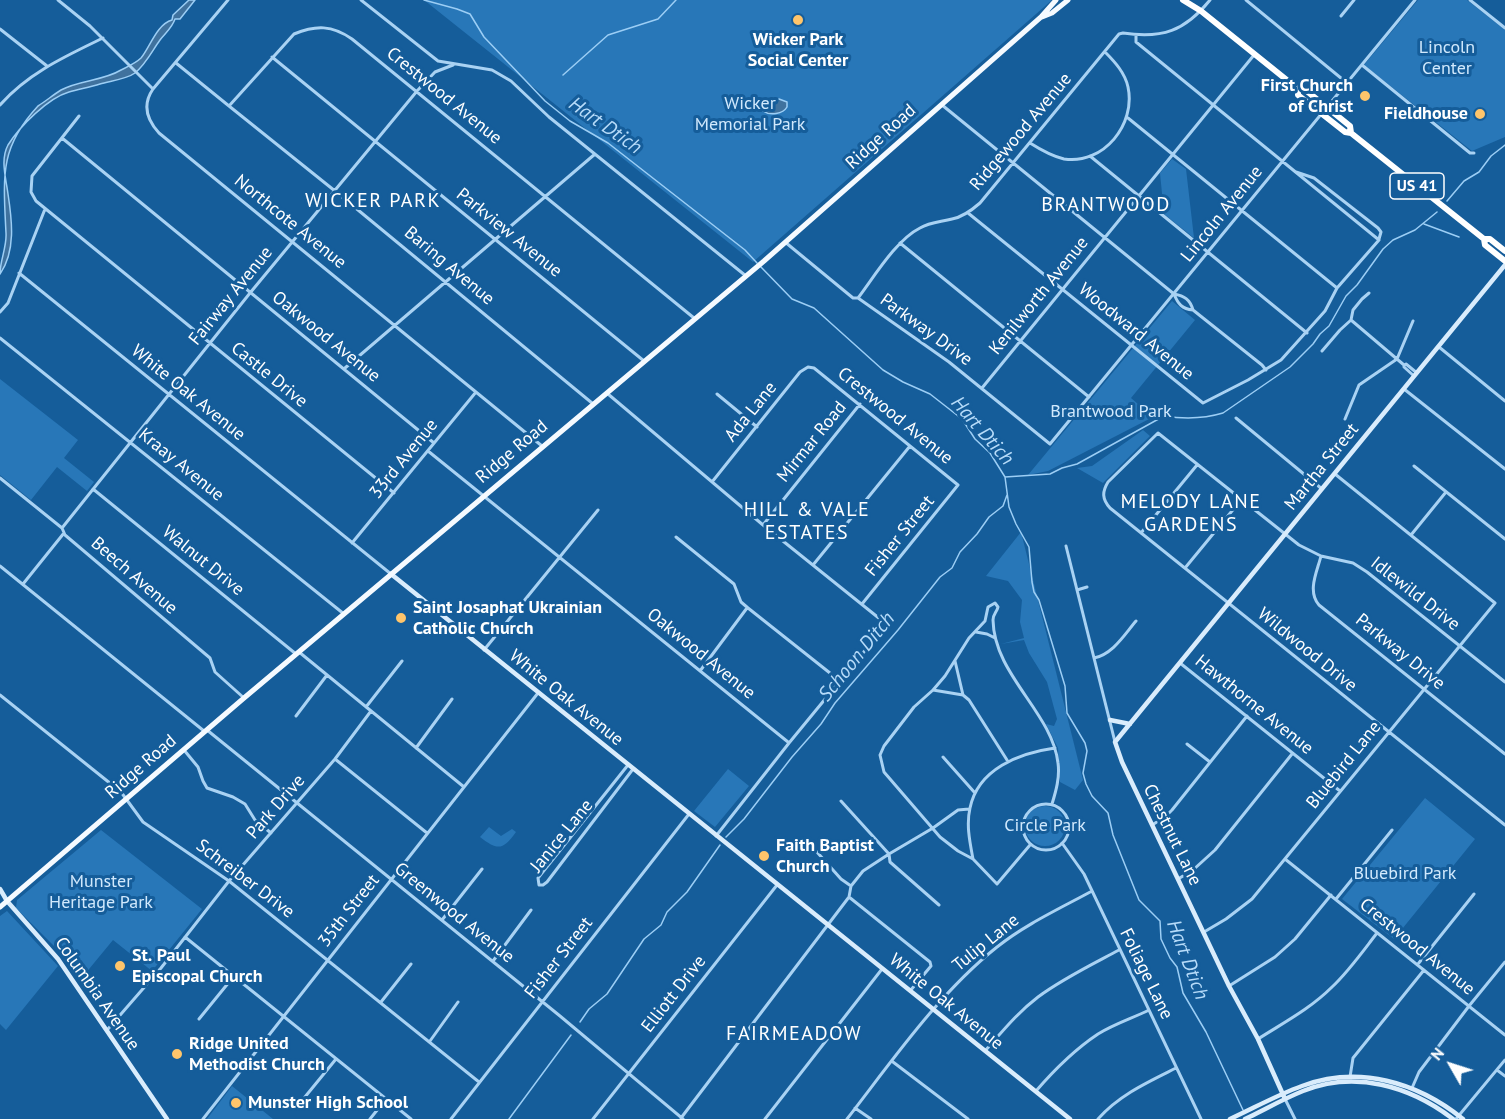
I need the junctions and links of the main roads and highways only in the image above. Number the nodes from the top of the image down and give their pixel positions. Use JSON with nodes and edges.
{"nodes":[{"id":1,"x":1056,"y":0,"type":"edge"},
{"id":2,"x":1068,"y":0,"type":"edge"},
{"id":3,"x":1183,"y":0,"type":"edge"},
{"id":4,"x":1192,"y":0,"type":"edge"},
{"id":5,"x":1201,"y":11,"type":"junction"},
{"id":6,"x":1041,"y":17,"type":"junction"},
{"id":7,"x":1484,"y":239,"type":"junction"},
{"id":8,"x":1505,"y":251,"type":"edge"},
{"id":9,"x":1505,"y":263,"type":"edge"},
{"id":10,"x":0,"y":907,"type":"edge"}],
"edges":[{"from":1,"to":6,"type":"main road","name":"Ridge Road"},
{"from":2,"to":6,"type":"main road","name":"Ridge Road"},
{"from":3,"to":5,"type":"highway","number":"US 41"},
{"from":4,"to":5,"type":"highway","number":"US 41"},
{"from":5,"to":7,"type":"highway","number":"US 41"},
{"from":6,"to":10,"type":"main road","name":"Ridge Road"},
{"from":7,"to":8,"type":"highway","number":"US 41"},
{"from":7,"to":9,"type":"highway","number":"US 41"}]}
